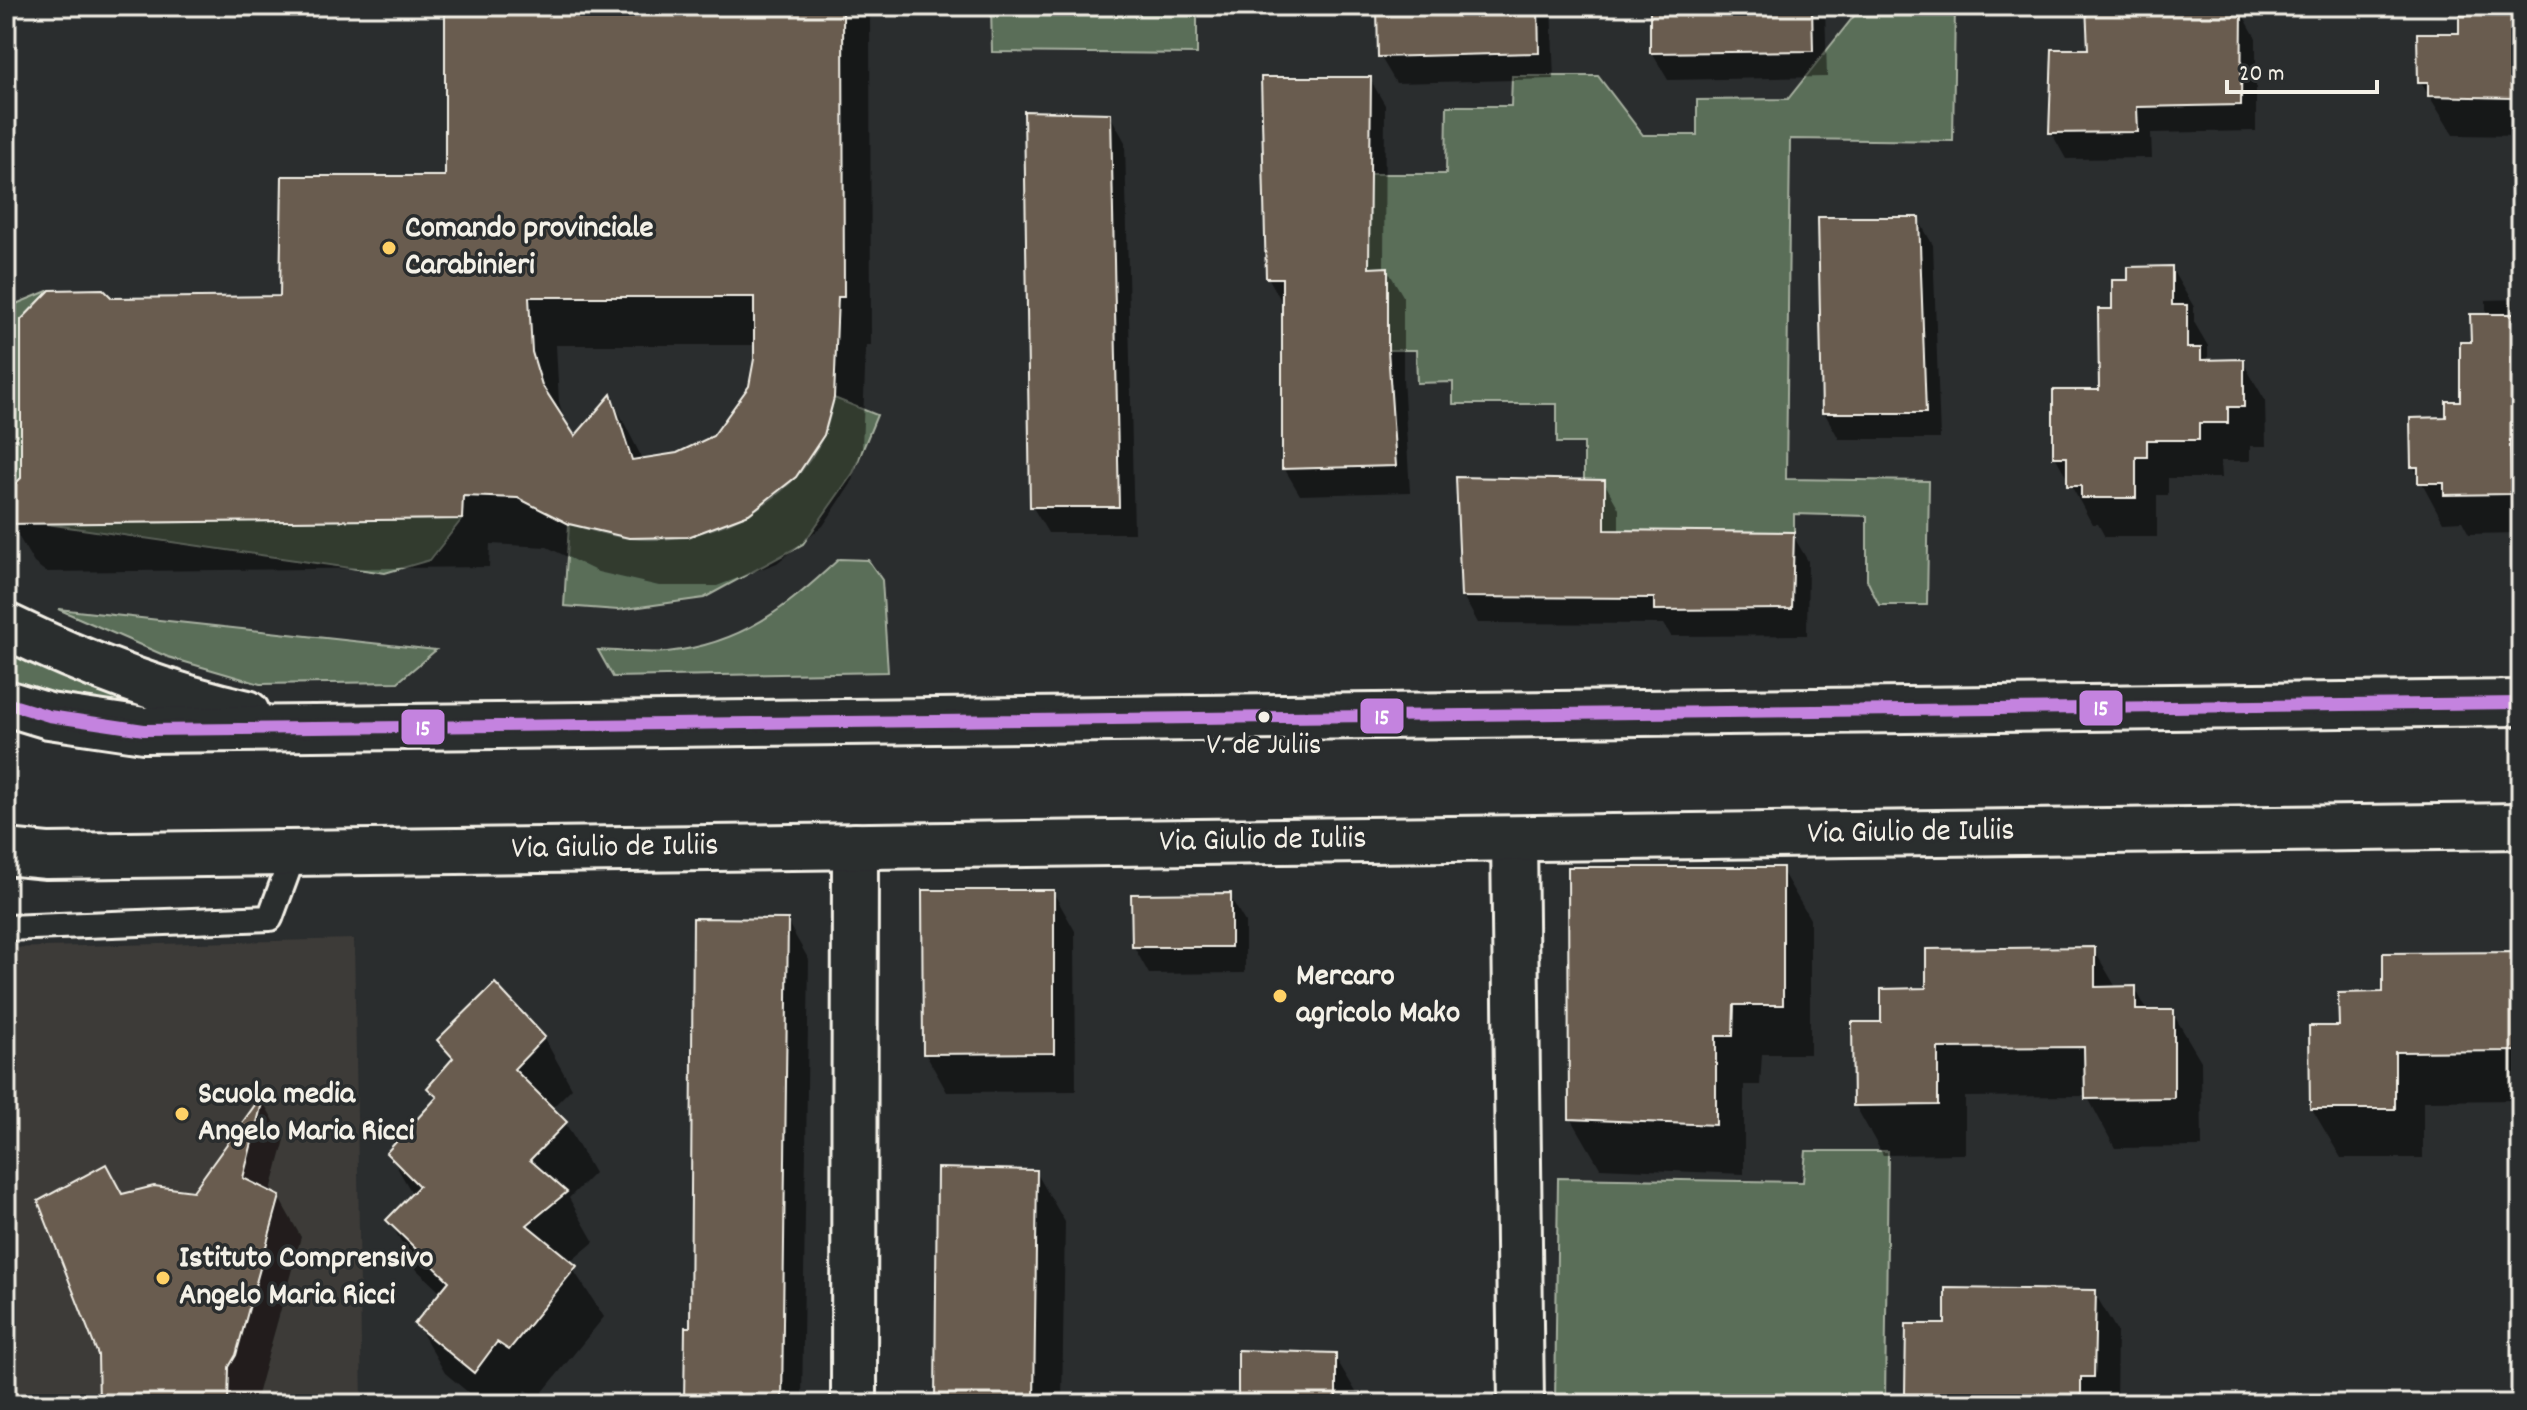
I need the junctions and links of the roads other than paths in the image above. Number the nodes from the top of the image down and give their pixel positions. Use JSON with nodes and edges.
{"nodes":[{"id":1,"x":6,"y":626,"type":"edge"},
{"id":2,"x":6,"y":703,"type":"edge"},
{"id":3,"x":2521,"y":703,"type":"edge"},
{"id":4,"x":308,"y":726,"type":"junction"},
{"id":5,"x":2521,"y":826,"type":"edge"},
{"id":6,"x":1514,"y":839,"type":"junction"},
{"id":7,"x":855,"y":846,"type":"junction"},
{"id":8,"x":294,"y":853,"type":"junction"},
{"id":9,"x":20,"y":856,"type":"edge"},
{"id":10,"x":6,"y":928,"type":"edge"},
{"id":11,"x":854,"y":1404,"type":"edge"},
{"id":12,"x":1521,"y":1404,"type":"edge"}],
"edges":[{"from":1,"to":4,"type":"main road"},
{"from":2,"to":4,"type":"main road"},
{"from":3,"to":4,"type":"main road"},
{"from":5,"to":6,"type":"main road","name":"Via Giulio de Iuliis"},
{"from":6,"to":7,"type":"main road","name":"Via Giulio de Iuliis"},
{"from":6,"to":12,"type":"main road"},
{"from":7,"to":8,"type":"main road","name":"Via Giulio de Iuliis"},
{"from":7,"to":11,"type":"main road"},
{"from":8,"to":9,"type":"main road","name":"Via Giulio de Iuliis"},
{"from":8,"to":10,"type":"lane"}]}
